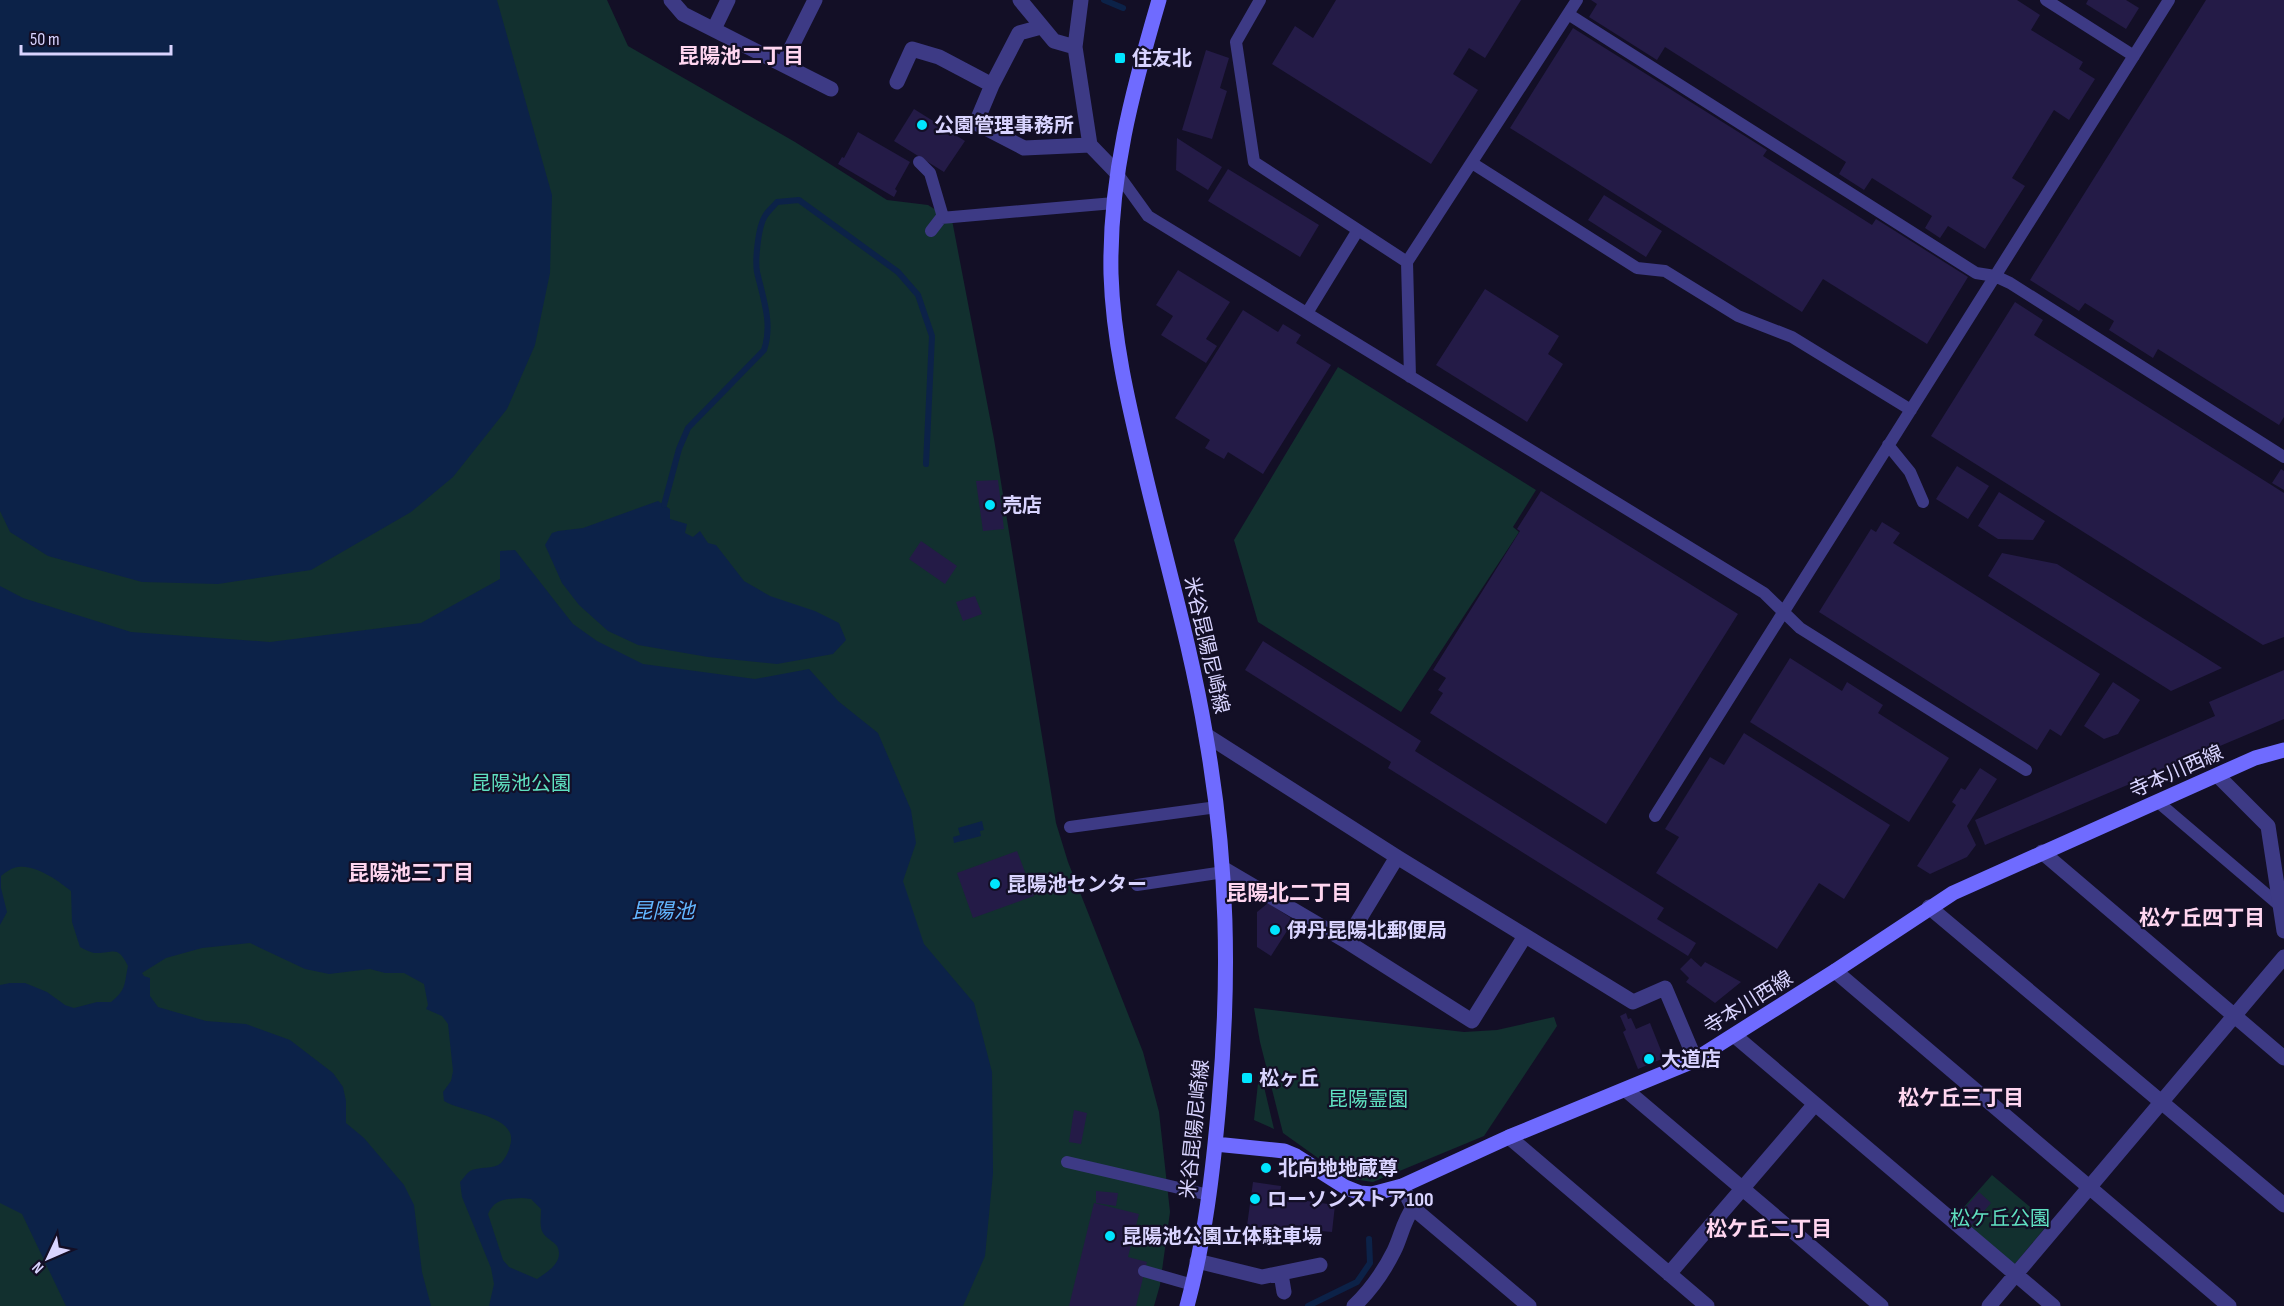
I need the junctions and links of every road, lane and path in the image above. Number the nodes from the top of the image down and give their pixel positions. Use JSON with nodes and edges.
{"nodes":[{"id":1,"x":671,"y":0,"type":"edge"},
{"id":2,"x":728,"y":0,"type":"edge"},
{"id":3,"x":815,"y":0,"type":"edge"},
{"id":4,"x":1020,"y":0,"type":"edge"},
{"id":5,"x":1081,"y":0,"type":"edge"},
{"id":6,"x":1159,"y":0,"type":"edge"},
{"id":7,"x":1260,"y":0,"type":"edge"},
{"id":8,"x":1577,"y":0,"type":"edge"},
{"id":9,"x":2046,"y":0,"type":"edge"},
{"id":10,"x":2169,"y":0,"type":"edge"},
{"id":11,"x":1568,"y":14,"type":"junction"},
{"id":12,"x":1041,"y":27,"type":"junction"},
{"id":13,"x":714,"y":29,"type":"junction"},
{"id":14,"x":1075,"y":47,"type":"junction"},
{"id":15,"x":2134,"y":56,"type":"junction"},
{"id":16,"x":783,"y":64,"type":"junction"},
{"id":17,"x":897,"y":82,"type":"dead end"},
{"id":18,"x":992,"y":85,"type":"junction"},
{"id":19,"x":831,"y":89,"type":"dead end"},
{"id":20,"x":1090,"y":145,"type":"junction"},
{"id":21,"x":919,"y":162,"type":"dead end"},
{"id":22,"x":1472,"y":163,"type":"junction"},
{"id":23,"x":1117,"y":173,"type":"junction"},
{"id":24,"x":1114,"y":203,"type":"junction"},
{"id":25,"x":943,"y":217,"type":"junction"},
{"id":26,"x":1358,"y":230,"type":"junction"},
{"id":27,"x":931,"y":231,"type":"dead end"},
{"id":28,"x":1407,"y":262,"type":"junction"},
{"id":29,"x":1995,"y":276,"type":"junction"},
{"id":30,"x":1307,"y":313,"type":"junction"},
{"id":31,"x":1410,"y":377,"type":"junction"},
{"id":32,"x":1911,"y":410,"type":"junction"},
{"id":33,"x":1888,"y":445,"type":"junction"},
{"id":34,"x":2283,"y":454,"type":"edge"},
{"id":35,"x":1923,"y":502,"type":"dead end"},
{"id":36,"x":1783,"y":612,"type":"junction"},
{"id":37,"x":1206,"y":735,"type":"junction"},
{"id":38,"x":2284,"y":750,"type":"edge"},
{"id":39,"x":2026,"y":770,"type":"dead end"},
{"id":40,"x":2218,"y":776,"type":"junction"},
{"id":41,"x":2158,"y":802,"type":"junction"},
{"id":42,"x":1217,"y":807,"type":"junction"},
{"id":43,"x":1654,"y":816,"type":"dead end"},
{"id":44,"x":1070,"y":827,"type":"dead end"},
{"id":45,"x":2042,"y":852,"type":"junction"},
{"id":46,"x":1397,"y":857,"type":"junction"},
{"id":47,"x":1224,"y":871,"type":"junction"},
{"id":48,"x":1137,"y":885,"type":"dead end"},
{"id":49,"x":2279,"y":905,"type":"junction"},
{"id":50,"x":1929,"y":907,"type":"junction"},
{"id":51,"x":2284,"y":931,"type":"edge"},
{"id":52,"x":1525,"y":936,"type":"junction"},
{"id":53,"x":1346,"y":941,"type":"junction"},
{"id":54,"x":2284,"y":957,"type":"edge"},
{"id":55,"x":1836,"y":972,"type":"junction"},
{"id":56,"x":2235,"y":1016,"type":"junction"},
{"id":57,"x":1735,"y":1036,"type":"junction"},
{"id":58,"x":2284,"y":1058,"type":"edge"},
{"id":59,"x":1695,"y":1059,"type":"junction"},
{"id":60,"x":1626,"y":1090,"type":"junction"},
{"id":61,"x":2163,"y":1102,"type":"junction"},
{"id":62,"x":1815,"y":1104,"type":"junction"},
{"id":63,"x":1509,"y":1137,"type":"junction"},
{"id":64,"x":1215,"y":1144,"type":"junction"},
{"id":65,"x":1067,"y":1162,"type":"dead end"},
{"id":66,"x":1402,"y":1186,"type":"junction"},
{"id":67,"x":1742,"y":1188,"type":"junction"},
{"id":68,"x":2090,"y":1188,"type":"junction"},
{"id":69,"x":1209,"y":1195,"type":"junction"},
{"id":70,"x":2284,"y":1206,"type":"edge"},
{"id":71,"x":1413,"y":1208,"type":"junction"},
{"id":72,"x":1197,"y":1261,"type":"junction"},
{"id":73,"x":1320,"y":1265,"type":"dead end"},
{"id":74,"x":1144,"y":1271,"type":"dead end"},
{"id":75,"x":1281,"y":1274,"type":"junction"},
{"id":76,"x":1669,"y":1274,"type":"junction"},
{"id":77,"x":2016,"y":1274,"type":"junction"},
{"id":78,"x":1193,"y":1285,"type":"junction"},
{"id":79,"x":1284,"y":1292,"type":"dead end"},
{"id":80,"x":1360,"y":1304,"type":"edge"},
{"id":81,"x":1187,"y":1306,"type":"edge"},
{"id":82,"x":1529,"y":1306,"type":"edge"},
{"id":83,"x":1707,"y":1306,"type":"edge"},
{"id":84,"x":1881,"y":1306,"type":"edge"},
{"id":85,"x":1989,"y":1306,"type":"edge"},
{"id":86,"x":2053,"y":1306,"type":"edge"},
{"id":87,"x":2229,"y":1306,"type":"edge"}],
"edges":[{"from":1,"to":13,"type":"street"},
{"from":2,"to":13,"type":"street"},
{"from":3,"to":16,"type":"street"},
{"from":4,"to":12,"type":"street"},
{"from":5,"to":14,"type":"street"},
{"from":6,"to":23,"type":"main road","name":"米谷昆陽尼崎線"},
{"from":7,"to":26,"type":"lane"},
{"from":8,"to":11,"type":"lane"},
{"from":9,"to":15,"type":"lane"},
{"from":10,"to":15,"type":"lane"},
{"from":11,"to":22,"type":"lane"},
{"from":11,"to":29,"type":"lane"},
{"from":12,"to":14,"type":"street"},
{"from":12,"to":18,"type":"street"},
{"from":13,"to":16,"type":"street"},
{"from":14,"to":20,"type":"street"},
{"from":15,"to":29,"type":"lane"},
{"from":16,"to":19,"type":"street"},
{"from":17,"to":18,"type":"street"},
{"from":18,"to":20,"type":"street"},
{"from":20,"to":23,"type":"street"},
{"from":21,"to":25,"type":"lane"},
{"from":22,"to":28,"type":"lane"},
{"from":22,"to":32,"type":"lane"},
{"from":23,"to":24,"type":"main road","name":"米谷昆陽尼崎線"},
{"from":23,"to":30,"type":"lane"},
{"from":24,"to":25,"type":"lane"},
{"from":24,"to":37,"type":"main road","name":"米谷昆陽尼崎線"},
{"from":25,"to":27,"type":"lane"},
{"from":26,"to":28,"type":"lane"},
{"from":26,"to":30,"type":"lane"},
{"from":28,"to":31,"type":"lane"},
{"from":29,"to":32,"type":"lane"},
{"from":29,"to":34,"type":"lane"},
{"from":30,"to":31,"type":"lane"},
{"from":31,"to":36,"type":"lane"},
{"from":32,"to":33,"type":"lane"},
{"from":33,"to":35,"type":"lane"},
{"from":33,"to":36,"type":"lane"},
{"from":36,"to":39,"type":"lane"},
{"from":36,"to":43,"type":"lane"},
{"from":37,"to":42,"type":"main road","name":"米谷昆陽尼崎線"},
{"from":37,"to":46,"type":"street"},
{"from":38,"to":40,"type":"main road","name":"寺本川西線"},
{"from":40,"to":41,"type":"main road","name":"寺本川西線"},
{"from":40,"to":49,"type":"street"},
{"from":41,"to":45,"type":"main road","name":"寺本川西線"},
{"from":41,"to":49,"type":"lane"},
{"from":42,"to":44,"type":"lane"},
{"from":42,"to":47,"type":"main road","name":"米谷昆陽尼崎線"},
{"from":45,"to":50,"type":"main road","name":"寺本川西線"},
{"from":45,"to":56,"type":"street"},
{"from":46,"to":52,"type":"street"},
{"from":46,"to":53,"type":"street"},
{"from":47,"to":48,"type":"lane"},
{"from":47,"to":53,"type":"street"},
{"from":47,"to":64,"type":"main road","name":"米谷昆陽尼崎線"},
{"from":49,"to":51,"type":"street"},
{"from":50,"to":55,"type":"main road","name":"寺本川西線"},
{"from":50,"to":61,"type":"street"},
{"from":52,"to":53,"type":"street"},
{"from":52,"to":59,"type":"street"},
{"from":54,"to":56,"type":"street"},
{"from":55,"to":57,"type":"main road","name":"寺本川西線"},
{"from":55,"to":68,"type":"street"},
{"from":56,"to":58,"type":"street"},
{"from":56,"to":61,"type":"street"},
{"from":57,"to":59,"type":"main road","name":"寺本川西線"},
{"from":57,"to":62,"type":"street"},
{"from":59,"to":60,"type":"main road","name":"寺本川西線"},
{"from":60,"to":63,"type":"main road","name":"寺本川西線"},
{"from":60,"to":67,"type":"street"},
{"from":61,"to":68,"type":"street"},
{"from":61,"to":70,"type":"street"},
{"from":62,"to":67,"type":"street"},
{"from":62,"to":77,"type":"street"},
{"from":63,"to":66,"type":"main road","name":"寺本川西線"},
{"from":63,"to":76,"type":"street"},
{"from":64,"to":66,"type":"main road","name":"寺本川西線"},
{"from":64,"to":69,"type":"main road","name":"米谷昆陽尼崎線"},
{"from":65,"to":69,"type":"lane"},
{"from":66,"to":71,"type":"street"},
{"from":67,"to":76,"type":"street"},
{"from":67,"to":84,"type":"street"},
{"from":68,"to":77,"type":"street"},
{"from":68,"to":87,"type":"street"},
{"from":69,"to":72,"type":"main road","name":"米谷昆陽尼崎線"},
{"from":71,"to":80,"type":"street"},
{"from":71,"to":82,"type":"street"},
{"from":72,"to":75,"type":"street"},
{"from":72,"to":78,"type":"main road","name":"米谷昆陽尼崎線"},
{"from":73,"to":75,"type":"street"},
{"from":74,"to":78,"type":"lane"},
{"from":75,"to":79,"type":"street"},
{"from":76,"to":83,"type":"street"},
{"from":77,"to":85,"type":"street"},
{"from":77,"to":86,"type":"street"},
{"from":78,"to":81,"type":"main road","name":"米谷昆陽尼崎線"}]}
